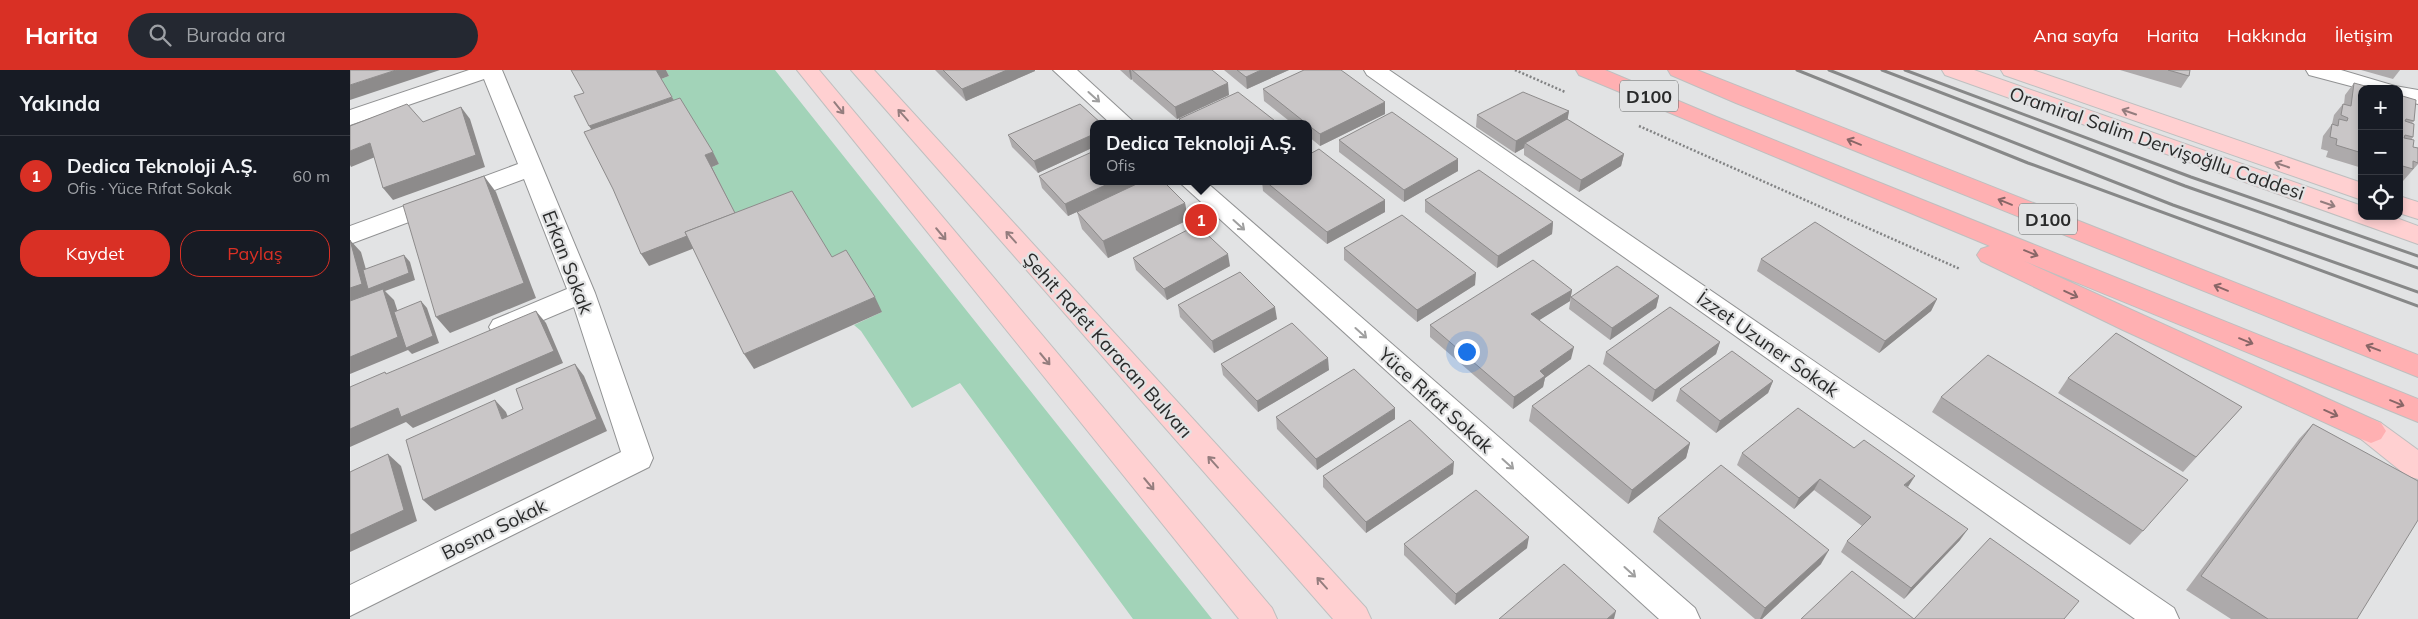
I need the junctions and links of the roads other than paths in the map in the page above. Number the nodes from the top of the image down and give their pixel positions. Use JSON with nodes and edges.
{"nodes":[{"id":1,"x":490,"y":70,"type":"edge"},
{"id":2,"x":808,"y":70,"type":"edge"},
{"id":3,"x":862,"y":70,"type":"edge"},
{"id":4,"x":1064,"y":70,"type":"edge"},
{"id":5,"x":1374,"y":70,"type":"edge"},
{"id":6,"x":1587,"y":70,"type":"edge"},
{"id":7,"x":1679,"y":70,"type":"edge"},
{"id":8,"x":1953,"y":70,"type":"edge"},
{"id":9,"x":2012,"y":70,"type":"edge"},
{"id":10,"x":2317,"y":70,"type":"edge"},
{"id":11,"x":2371,"y":85,"type":"edge"},
{"id":12,"x":2403,"y":93,"type":"edge"},
{"id":13,"x":2418,"y":98,"type":"edge"},
{"id":14,"x":350,"y":118,"type":"edge"},
{"id":15,"x":1120,"y":120,"type":"edge"},
{"id":16,"x":1711,"y":122,"type":"junction"},
{"id":17,"x":531,"y":168,"type":"junction"},
{"id":18,"x":1195,"y":185,"type":"edge"},
{"id":19,"x":2358,"y":191,"type":"edge"},
{"id":20,"x":2403,"y":205,"type":"edge"},
{"id":21,"x":2418,"y":210,"type":"edge"},
{"id":22,"x":2358,"y":214,"type":"edge"},
{"id":23,"x":2375,"y":220,"type":"edge"},
{"id":24,"x":2418,"y":234,"type":"edge"},
{"id":25,"x":350,"y":235,"type":"edge"},
{"id":26,"x":582,"y":293,"type":"junction"},
{"id":27,"x":484,"y":336,"type":"edge"},
{"id":28,"x":2418,"y":366,"type":"edge"},
{"id":29,"x":2418,"y":411,"type":"edge"},
{"id":30,"x":2372,"y":431,"type":"junction"},
{"id":31,"x":2418,"y":451,"type":"edge"},
{"id":32,"x":638,"y":458,"type":"joint"},
{"id":33,"x":2418,"y":467,"type":"edge"},
{"id":34,"x":350,"y":601,"type":"edge"},
{"id":35,"x":1260,"y":619,"type":"edge"},
{"id":36,"x":1354,"y":619,"type":"edge"},
{"id":37,"x":1683,"y":619,"type":"edge"},
{"id":38,"x":2162,"y":619,"type":"edge"}],
"edges":[{"from":1,"to":14,"type":"street"},
{"from":1,"to":17,"type":"street","name":"Erkan Sokak"},
{"from":2,"to":35,"type":"main road","one_way":true},
{"from":36,"to":3,"type":"main road","name":"Şehit Rafet Karacan Bulvarı","one_way":true},
{"from":4,"to":15,"type":"street","one_way":true},
{"from":5,"to":38,"type":"street","name":"İzzet Uzuner Sokak"},
{"from":6,"to":16,"type":"highway","number":"D100"},
{"from":28,"to":7,"type":"highway","number":"D100","one_way":true},
{"from":8,"to":22,"type":"main road","name":"Oramiral Salim Dervişoğllu Caddesi","one_way":true},
{"from":19,"to":9,"type":"main road","name":"Oramiral Salim Dervişoğllu Caddesi","one_way":true},
{"from":10,"to":11,"type":"street"},
{"from":12,"to":13,"type":"street"},
{"from":16,"to":29,"type":"highway","number":"D100","one_way":true},
{"from":16,"to":30,"type":"highway","one_way":true},
{"from":17,"to":25,"type":"street"},
{"from":17,"to":26,"type":"street","name":"Erkan Sokak"},
{"from":18,"to":37,"type":"street","name":"Yüce Rıfat Sokak","one_way":true},
{"from":20,"to":21,"type":"main road"},
{"from":23,"to":24,"type":"main road","name":"Oramiral Salim Dervişoğllu Caddesi"},
{"from":26,"to":27,"type":"street"},
{"from":26,"to":32,"type":"street","name":"Erkan Sokak"},
{"from":30,"to":31,"type":"main road"},
{"from":30,"to":33,"type":"main road"},
{"from":32,"to":34,"type":"street","name":"Bosna Sokak"}]}
